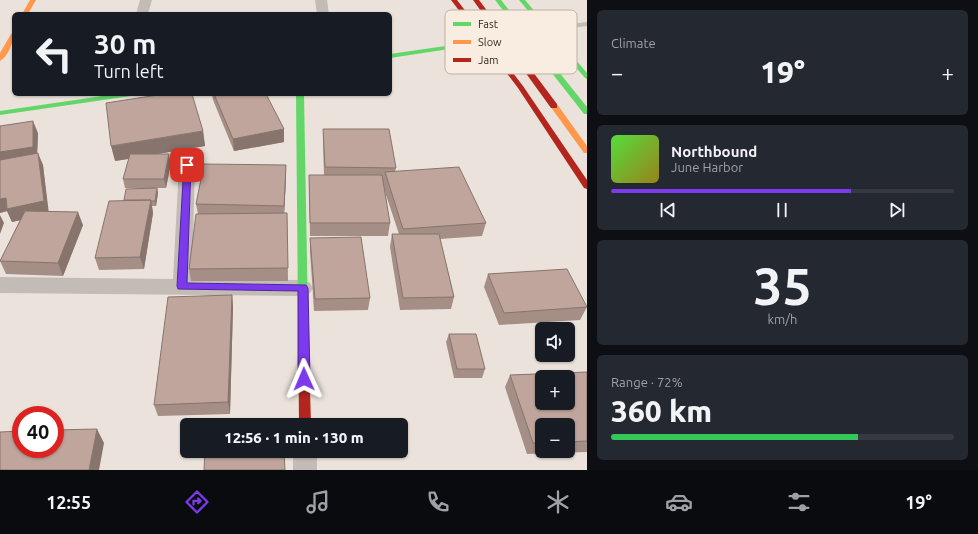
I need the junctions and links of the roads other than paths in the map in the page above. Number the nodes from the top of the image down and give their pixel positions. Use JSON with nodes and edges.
{"nodes":[{"id":1,"x":33,"y":0,"type":"edge"},
{"id":2,"x":146,"y":0,"type":"edge"},
{"id":3,"x":322,"y":0,"type":"edge"},
{"id":4,"x":454,"y":0,"type":"edge"},
{"id":5,"x":476,"y":0,"type":"edge"},
{"id":6,"x":498,"y":0,"type":"edge"},
{"id":7,"x":522,"y":0,"type":"edge"},
{"id":8,"x":462,"y":10,"type":"edge"},
{"id":9,"x":483,"y":10,"type":"edge"},
{"id":10,"x":506,"y":10,"type":"edge"},
{"id":11,"x":531,"y":10,"type":"edge"},
{"id":12,"x":26,"y":12,"type":"edge"},
{"id":13,"x":143,"y":12,"type":"edge"},
{"id":14,"x":323,"y":12,"type":"edge"},
{"id":15,"x":587,"y":24,"type":"edge"},
{"id":16,"x":577,"y":25,"type":"edge"},
{"id":17,"x":12,"y":38,"type":"edge"},
{"id":18,"x":445,"y":48,"type":"edge"},
{"id":19,"x":392,"y":56,"type":"edge"},
{"id":20,"x":0,"y":59,"type":"edge"},
{"id":21,"x":577,"y":65,"type":"edge"},
{"id":22,"x":512,"y":74,"type":"edge"},
{"id":23,"x":530,"y":74,"type":"edge"},
{"id":24,"x":557,"y":74,"type":"edge"},
{"id":25,"x":587,"y":77,"type":"edge"},
{"id":26,"x":115,"y":96,"type":"edge"},
{"id":27,"x":300,"y":96,"type":"edge"},
{"id":28,"x":587,"y":112,"type":"edge"},
{"id":29,"x":0,"y":113,"type":"edge"},
{"id":30,"x":587,"y":151,"type":"edge"},
{"id":31,"x":187,"y":165,"type":"dead end"},
{"id":32,"x":587,"y":186,"type":"edge"},
{"id":33,"x":0,"y":285,"type":"edge"},
{"id":34,"x":182,"y":286,"type":"junction"},
{"id":35,"x":303,"y":288,"type":"junction"},
{"id":36,"x":305,"y":418,"type":"edge"},
{"id":37,"x":305,"y":458,"type":"edge"},
{"id":38,"x":306,"y":470,"type":"edge"}],
"edges":[{"from":1,"to":12,"type":"main road"},
{"from":2,"to":13,"type":"street"},
{"from":3,"to":14,"type":"street"},
{"from":4,"to":8,"type":"main road"},
{"from":5,"to":9,"type":"main road"},
{"from":6,"to":10,"type":"main road"},
{"from":7,"to":11,"type":"main road"},
{"from":15,"to":16,"type":"lane"},
{"from":17,"to":20,"type":"main road"},
{"from":18,"to":19,"type":"main road"},
{"from":21,"to":25,"type":"main road"},
{"from":22,"to":32,"type":"main road"},
{"from":23,"to":30,"type":"main road"},
{"from":24,"to":28,"type":"main road"},
{"from":26,"to":29,"type":"main road"},
{"from":27,"to":35,"type":"main road"},
{"from":31,"to":34,"type":"street"},
{"from":33,"to":34,"type":"street"},
{"from":34,"to":35,"type":"street"},
{"from":35,"to":36,"type":"main road"},
{"from":37,"to":38,"type":"street"}]}
